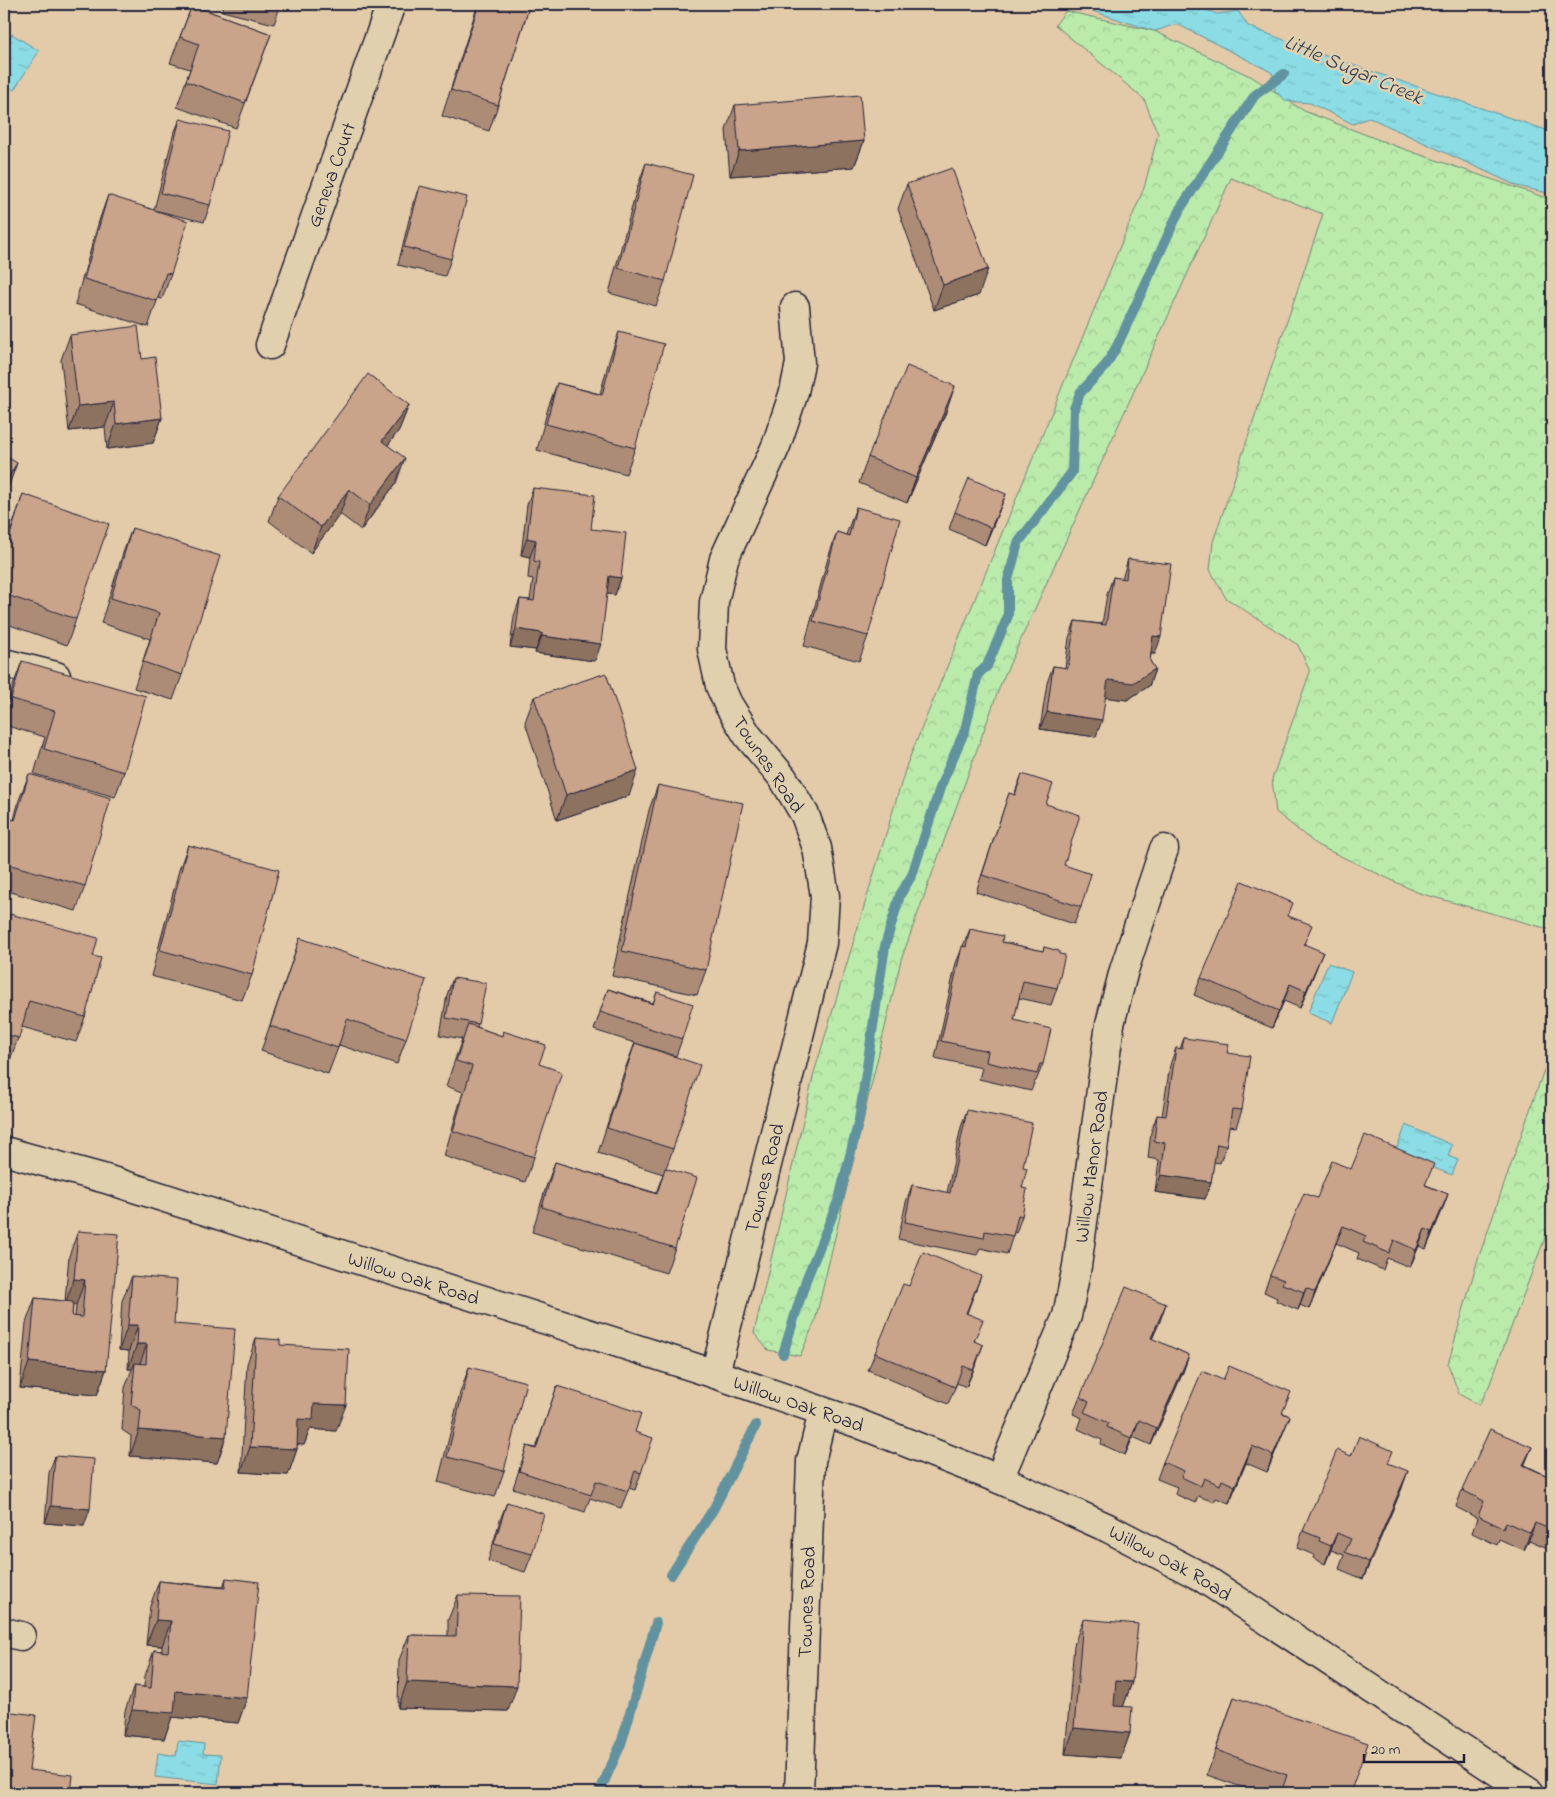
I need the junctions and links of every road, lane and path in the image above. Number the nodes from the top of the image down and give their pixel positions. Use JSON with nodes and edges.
{"nodes":[{"id":1,"x":391,"y":4,"type":"edge"},
{"id":2,"x":795,"y":307,"type":"dead end"},
{"id":3,"x":270,"y":345,"type":"dead end"},
{"id":4,"x":4,"y":663,"type":"edge"},
{"id":5,"x":72,"y":680,"type":"edge"},
{"id":6,"x":1164,"y":849,"type":"dead end"},
{"id":7,"x":4,"y":1151,"type":"edge"},
{"id":8,"x":715,"y":1374,"type":"junction"},
{"id":9,"x":823,"y":1412,"type":"junction"},
{"id":10,"x":999,"y":1479,"type":"junction"},
{"id":11,"x":799,"y":1793,"type":"edge"},
{"id":12,"x":1530,"y":1793,"type":"edge"}],
"edges":[{"from":1,"to":3,"type":"street","name":"Geneva Court"},
{"from":2,"to":8,"type":"street","name":"Townes Road"},
{"from":4,"to":5,"type":"street"},
{"from":6,"to":10,"type":"street","name":"Willow Manor Road"},
{"from":7,"to":8,"type":"street","name":"Willow Oak Road"},
{"from":8,"to":9,"type":"street","name":"Willow Oak Road"},
{"from":9,"to":10,"type":"street","name":"Willow Oak Road"},
{"from":9,"to":11,"type":"street","name":"Townes Road"},
{"from":10,"to":12,"type":"street","name":"Willow Oak Road"}]}
